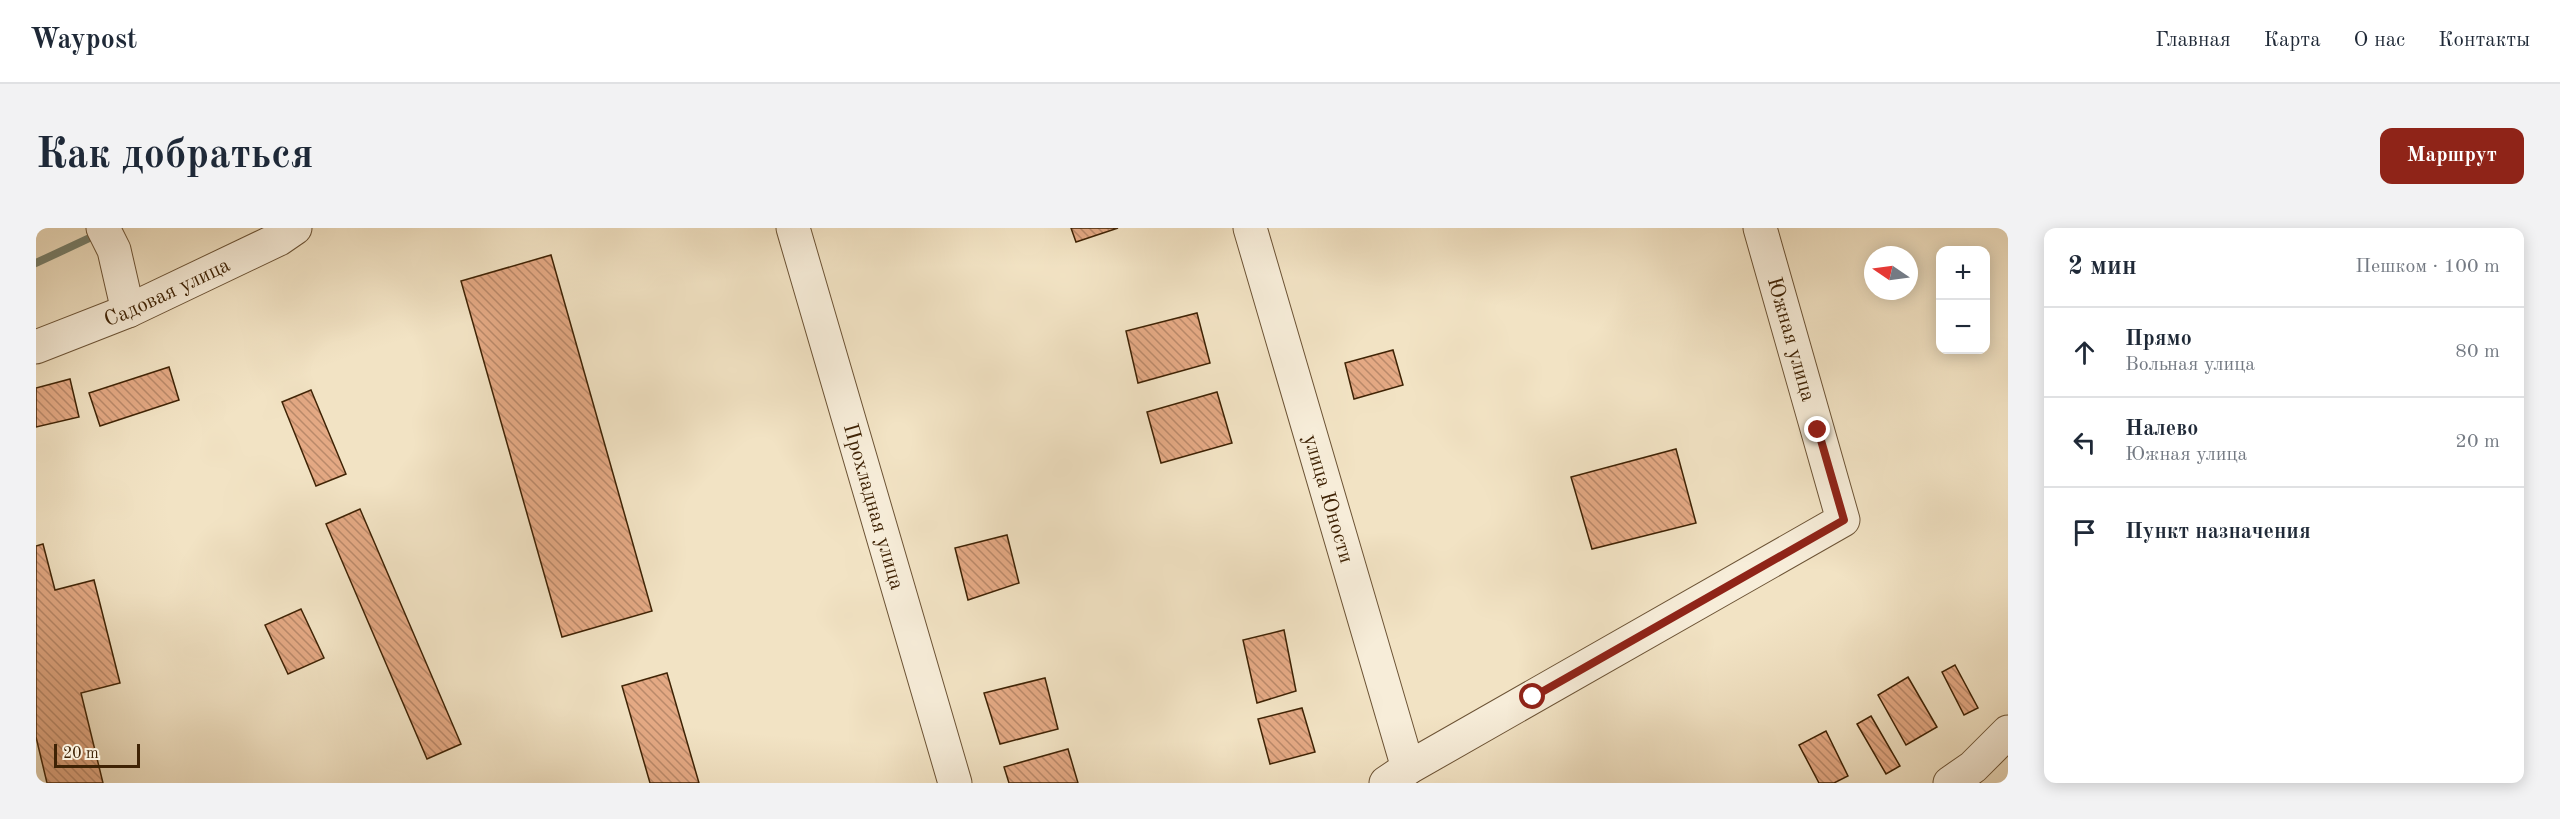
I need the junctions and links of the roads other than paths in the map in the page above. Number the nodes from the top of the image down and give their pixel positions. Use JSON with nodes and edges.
{"nodes":[{"id":1,"x":295,"y":228,"type":"edge"},
{"id":2,"x":792,"y":228,"type":"edge"},
{"id":3,"x":1250,"y":228,"type":"edge"},
{"id":4,"x":1760,"y":228,"type":"edge"},
{"id":5,"x":109,"y":239,"type":"edge"},
{"id":6,"x":128,"y":311,"type":"junction"},
{"id":7,"x":36,"y":346,"type":"edge"},
{"id":8,"x":2008,"y":732,"type":"edge"},
{"id":9,"x":1397,"y":775,"type":"edge"},
{"id":10,"x":955,"y":783,"type":"edge"},
{"id":11,"x":1950,"y":783,"type":"edge"}],
"edges":[{"from":1,"to":6,"type":"street","name":"Садовая улица"},
{"from":2,"to":10,"type":"street","name":"Прохладная улица"},
{"from":3,"to":9,"type":"street","name":"улица Юности"},
{"from":4,"to":9,"type":"street","name":"Южная улица"},
{"from":5,"to":6,"type":"street"},
{"from":6,"to":7,"type":"street","name":"Садовая улица"},
{"from":8,"to":11,"type":"street"}]}
